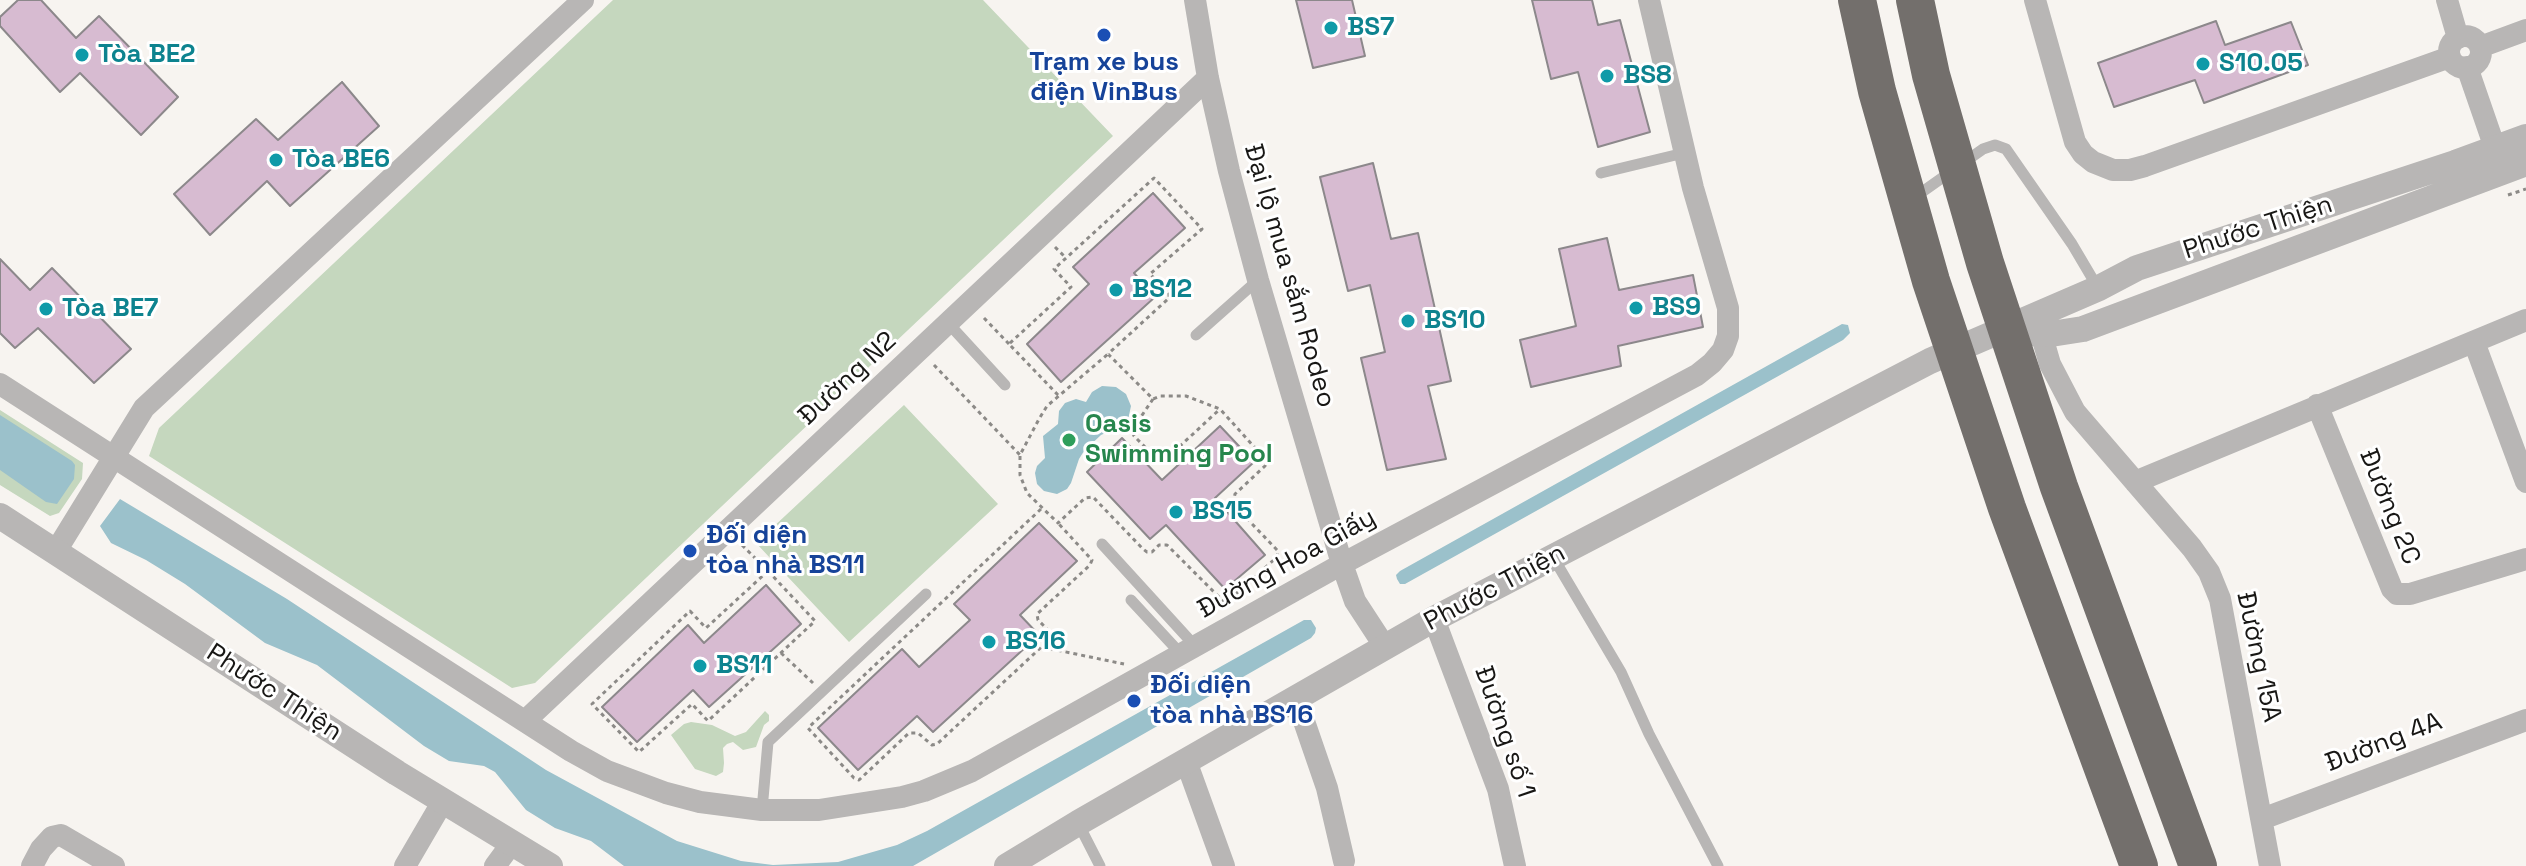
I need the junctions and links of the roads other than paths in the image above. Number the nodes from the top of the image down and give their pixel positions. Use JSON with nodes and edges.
{"nodes":[{"id":1,"x":583,"y":0,"type":"edge"},
{"id":2,"x":1195,"y":0,"type":"edge"},
{"id":3,"x":1649,"y":0,"type":"edge"},
{"id":4,"x":1857,"y":0,"type":"edge"},
{"id":5,"x":1915,"y":0,"type":"edge"},
{"id":6,"x":2035,"y":0,"type":"edge"},
{"id":7,"x":2447,"y":0,"type":"edge"},
{"id":8,"x":2526,"y":30,"type":"edge"},
{"id":9,"x":2459,"y":54,"type":"junction"},
{"id":10,"x":1208,"y":78,"type":"junction"},
{"id":11,"x":2526,"y":137,"type":"edge"},
{"id":12,"x":2495,"y":148,"type":"junction"},
{"id":13,"x":1684,"y":153,"type":"junction"},
{"id":14,"x":2526,"y":163,"type":"edge"},
{"id":15,"x":1601,"y":173,"type":"dead end"},
{"id":16,"x":1894,"y":212,"type":"dead end"},
{"id":17,"x":1258,"y":280,"type":"junction"},
{"id":18,"x":2099,"y":288,"type":"junction"},
{"id":19,"x":2526,"y":320,"type":"edge"},
{"id":20,"x":948,"y":323,"type":"junction"},
{"id":21,"x":1995,"y":332,"type":"junction"},
{"id":22,"x":2041,"y":333,"type":"junction"},
{"id":23,"x":1196,"y":335,"type":"dead end"},
{"id":24,"x":2474,"y":342,"type":"junction"},
{"id":25,"x":0,"y":384,"type":"edge"},
{"id":26,"x":1005,"y":385,"type":"dead end"},
{"id":27,"x":2317,"y":405,"type":"junction"},
{"id":28,"x":116,"y":458,"type":"junction"},
{"id":29,"x":2135,"y":482,"type":"junction"},
{"id":30,"x":2526,"y":482,"type":"edge"},
{"id":31,"x":0,"y":516,"type":"edge"},
{"id":32,"x":1102,"y":544,"type":"dead end"},
{"id":33,"x":56,"y":551,"type":"junction"},
{"id":34,"x":1553,"y":557,"type":"junction"},
{"id":35,"x":2526,"y":559,"type":"edge"},
{"id":36,"x":1342,"y":564,"type":"junction"},
{"id":37,"x":926,"y":594,"type":"dead end"},
{"id":38,"x":1131,"y":600,"type":"dead end"},
{"id":39,"x":1434,"y":619,"type":"junction"},
{"id":40,"x":1385,"y":647,"type":"junction"},
{"id":41,"x":1188,"y":650,"type":"junction"},
{"id":42,"x":1296,"y":698,"type":"junction"},
{"id":43,"x":2526,"y":720,"type":"edge"},
{"id":44,"x":525,"y":721,"type":"junction"},
{"id":45,"x":1186,"y":761,"type":"junction"},
{"id":46,"x":443,"y":801,"type":"junction"},
{"id":47,"x":762,"y":810,"type":"junction"},
{"id":48,"x":2262,"y":819,"type":"junction"},
{"id":49,"x":1078,"y":823,"type":"junction"},
{"id":50,"x":512,"y":843,"type":"junction"},
{"id":51,"x":1344,"y":861,"type":"dead end"},
{"id":52,"x":32,"y":866,"type":"edge"},
{"id":53,"x":114,"y":866,"type":"edge"},
{"id":54,"x":405,"y":866,"type":"edge"},
{"id":55,"x":495,"y":866,"type":"edge"},
{"id":56,"x":550,"y":866,"type":"edge"},
{"id":57,"x":1007,"y":866,"type":"edge"},
{"id":58,"x":1100,"y":866,"type":"edge"},
{"id":59,"x":1224,"y":866,"type":"edge"},
{"id":60,"x":1515,"y":866,"type":"edge"},
{"id":61,"x":1718,"y":866,"type":"edge"},
{"id":62,"x":2139,"y":866,"type":"edge"},
{"id":63,"x":2198,"y":866,"type":"edge"},
{"id":64,"x":2270,"y":866,"type":"edge"}],
"edges":[{"from":1,"to":28,"type":"street"},
{"from":2,"to":10,"type":"street","name":"Đại lộ mua sắm Rodeo"},
{"from":3,"to":13,"type":"street","name":"Đường Hoa Giấy"},
{"from":4,"to":62,"type":"highway"},
{"from":5,"to":63,"type":"highway"},
{"from":6,"to":9,"type":"street"},
{"from":7,"to":9,"type":"street"},
{"from":8,"to":9,"type":"street"},
{"from":9,"to":12,"type":"street"},
{"from":10,"to":17,"type":"street","name":"Đại lộ mua sắm Rodeo"},
{"from":10,"to":20,"type":"street","name":"Đường N2"},
{"from":11,"to":12,"type":"street","name":"Phước Thiện"},
{"from":12,"to":18,"type":"street","name":"Phước Thiện"},
{"from":13,"to":15,"type":"lane"},
{"from":13,"to":36,"type":"street","name":"Đường Hoa Giấy"},
{"from":14,"to":22,"type":"street","name":"Phước Thiện"},
{"from":16,"to":18,"type":"lane"},
{"from":17,"to":23,"type":"lane"},
{"from":17,"to":36,"type":"street","name":"Đại lộ mua sắm Rodeo"},
{"from":18,"to":21,"type":"street","name":"Phước Thiện"},
{"from":19,"to":24,"type":"street"},
{"from":20,"to":26,"type":"lane"},
{"from":20,"to":44,"type":"street","name":"Đường N2"},
{"from":21,"to":22,"type":"street","name":"Phước Thiện"},
{"from":21,"to":34,"type":"street","name":"Phước Thiện"},
{"from":22,"to":29,"type":"street","name":"Đường 15A"},
{"from":24,"to":27,"type":"street"},
{"from":24,"to":30,"type":"street"},
{"from":25,"to":28,"type":"street","name":"Đường Hoa Giấy"},
{"from":27,"to":29,"type":"street"},
{"from":27,"to":35,"type":"street","name":"Đường 2C"},
{"from":28,"to":33,"type":"street"},
{"from":28,"to":44,"type":"street","name":"Đường Hoa Giấy"},
{"from":29,"to":48,"type":"street","name":"Đường 15A"},
{"from":31,"to":33,"type":"street","name":"Phước Thiện"},
{"from":32,"to":41,"type":"lane"},
{"from":33,"to":46,"type":"street","name":"Phước Thiện"},
{"from":34,"to":39,"type":"street","name":"Phước Thiện"},
{"from":34,"to":61,"type":"lane"},
{"from":36,"to":40,"type":"street","name":"Đại lộ mua sắm Rodeo"},
{"from":36,"to":41,"type":"street","name":"Đường Hoa Giấy"},
{"from":37,"to":47,"type":"lane"},
{"from":38,"to":41,"type":"lane"},
{"from":39,"to":40,"type":"street","name":"Phước Thiện"},
{"from":39,"to":60,"type":"street","name":"Đường số 1"},
{"from":40,"to":42,"type":"street","name":"Phước Thiện"},
{"from":41,"to":47,"type":"street","name":"Đường Hoa Giấy"},
{"from":42,"to":45,"type":"street","name":"Phước Thiện"},
{"from":42,"to":51,"type":"street"},
{"from":43,"to":48,"type":"street","name":"Đường 4A"},
{"from":44,"to":47,"type":"street","name":"Đường Hoa Giấy"},
{"from":45,"to":49,"type":"street","name":"Phước Thiện"},
{"from":45,"to":59,"type":"street"},
{"from":46,"to":50,"type":"street","name":"Phước Thiện"},
{"from":46,"to":54,"type":"street"},
{"from":48,"to":64,"type":"street","name":"Đường 15A"},
{"from":49,"to":57,"type":"street","name":"Phước Thiện"},
{"from":49,"to":58,"type":"lane"},
{"from":50,"to":55,"type":"street"},
{"from":50,"to":56,"type":"street","name":"Phước Thiện"},
{"from":52,"to":53,"type":"street"}]}
